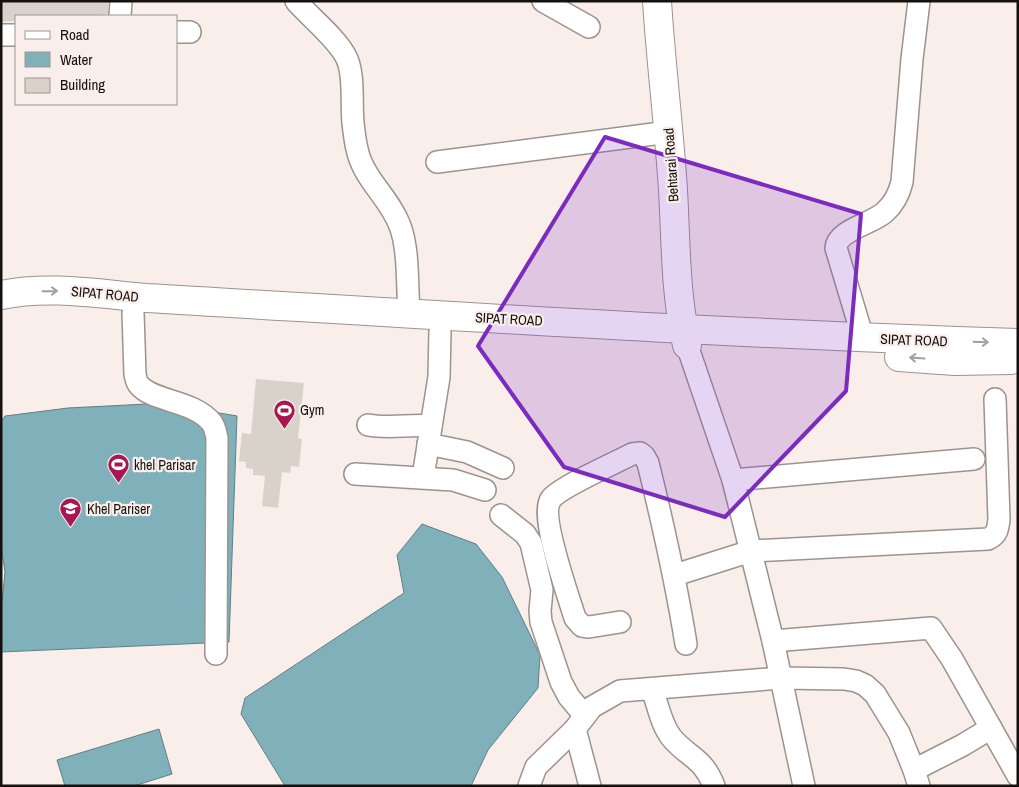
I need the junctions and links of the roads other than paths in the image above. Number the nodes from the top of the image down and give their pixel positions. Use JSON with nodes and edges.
{"nodes":[{"id":1,"x":121,"y":1,"type":"edge"},
{"id":2,"x":296,"y":1,"type":"edge"},
{"id":3,"x":544,"y":1,"type":"edge"},
{"id":4,"x":658,"y":1,"type":"edge"},
{"id":5,"x":919,"y":1,"type":"edge"},
{"id":6,"x":120,"y":15,"type":"edge"},
{"id":7,"x":589,"y":27,"type":"dead end"},
{"id":8,"x":1,"y":35,"type":"edge"},
{"id":9,"x":15,"y":35,"type":"edge"},
{"id":10,"x":669,"y":132,"type":"junction"},
{"id":11,"x":437,"y":162,"type":"dead end"},
{"id":12,"x":1,"y":295,"type":"edge"},
{"id":13,"x":1,"y":312,"type":"edge"},
{"id":14,"x":133,"y":313,"type":"junction"},
{"id":15,"x":409,"y":313,"type":"junction"},
{"id":16,"x":440,"y":331,"type":"junction"},
{"id":17,"x":685,"y":337,"type":"junction"},
{"id":18,"x":863,"y":338,"type":"junction"},
{"id":19,"x":1018,"y":343,"type":"edge"},
{"id":20,"x":1018,"y":360,"type":"edge"},
{"id":21,"x":995,"y":399,"type":"dead end"},
{"id":22,"x":368,"y":425,"type":"dead end"},
{"id":23,"x":430,"y":435,"type":"junction"},
{"id":24,"x":974,"y":459,"type":"dead end"},
{"id":25,"x":503,"y":468,"type":"dead end"},
{"id":26,"x":355,"y":474,"type":"dead end"},
{"id":27,"x":423,"y":477,"type":"junction"},
{"id":28,"x":733,"y":480,"type":"junction"},
{"id":29,"x":485,"y":490,"type":"dead end"},
{"id":30,"x":501,"y":515,"type":"dead end"},
{"id":31,"x":751,"y":551,"type":"junction"},
{"id":32,"x":675,"y":575,"type":"junction"},
{"id":33,"x":620,"y":622,"type":"dead end"},
{"id":34,"x":773,"y":641,"type":"junction"},
{"id":35,"x":686,"y":644,"type":"dead end"},
{"id":36,"x":216,"y":654,"type":"dead end"},
{"id":37,"x":781,"y":678,"type":"junction"},
{"id":38,"x":652,"y":689,"type":"junction"},
{"id":39,"x":580,"y":723,"type":"junction"},
{"id":40,"x":991,"y":728,"type":"junction"},
{"id":41,"x":1018,"y":776,"type":"edge"},
{"id":42,"x":917,"y":778,"type":"edge"},
{"id":43,"x":529,"y":786,"type":"edge"},
{"id":44,"x":590,"y":786,"type":"edge"},
{"id":45,"x":714,"y":786,"type":"edge"},
{"id":46,"x":804,"y":786,"type":"edge"}],
"edges":[{"from":1,"to":6,"type":"street"},
{"from":2,"to":15,"type":"street"},
{"from":3,"to":7,"type":"street"},
{"from":4,"to":10,"type":"main road","name":"Behtarai Road"},
{"from":5,"to":18,"type":"street"},
{"from":8,"to":9,"type":"street"},
{"from":10,"to":11,"type":"street"},
{"from":10,"to":17,"type":"main road","name":"Behtarai Road"},
{"from":12,"to":15,"type":"main road","name":"SIPAT ROAD","one_way":true},
{"from":13,"to":14,"type":"main road","name":"SIPAT ROAD"},
{"from":14,"to":16,"type":"main road","name":"SIPAT ROAD"},
{"from":14,"to":36,"type":"street"},
{"from":15,"to":17,"type":"main road","name":"SIPAT ROAD"},
{"from":16,"to":17,"type":"main road","name":"SIPAT ROAD"},
{"from":16,"to":23,"type":"street"},
{"from":17,"to":18,"type":"main road","name":"SIPAT ROAD"},
{"from":20,"to":17,"type":"main road","name":"SIPAT ROAD","one_way":true},
{"from":17,"to":28,"type":"street"},
{"from":18,"to":19,"type":"main road","name":"SIPAT ROAD","one_way":true},
{"from":21,"to":31,"type":"street"},
{"from":22,"to":23,"type":"street"},
{"from":23,"to":25,"type":"street"},
{"from":23,"to":27,"type":"street"},
{"from":24,"to":28,"type":"street"},
{"from":26,"to":27,"type":"street"},
{"from":27,"to":29,"type":"street"},
{"from":28,"to":31,"type":"street"},
{"from":30,"to":39,"type":"street"},
{"from":31,"to":32,"type":"street"},
{"from":31,"to":34,"type":"street"},
{"from":32,"to":33,"type":"street"},
{"from":32,"to":35,"type":"street"},
{"from":34,"to":37,"type":"street"},
{"from":34,"to":40,"type":"street"},
{"from":37,"to":38,"type":"street"},
{"from":37,"to":42,"type":"street"},
{"from":37,"to":46,"type":"street"},
{"from":38,"to":39,"type":"street"},
{"from":38,"to":45,"type":"street"},
{"from":39,"to":43,"type":"street"},
{"from":39,"to":44,"type":"street"},
{"from":40,"to":41,"type":"street"},
{"from":40,"to":42,"type":"street"}]}
